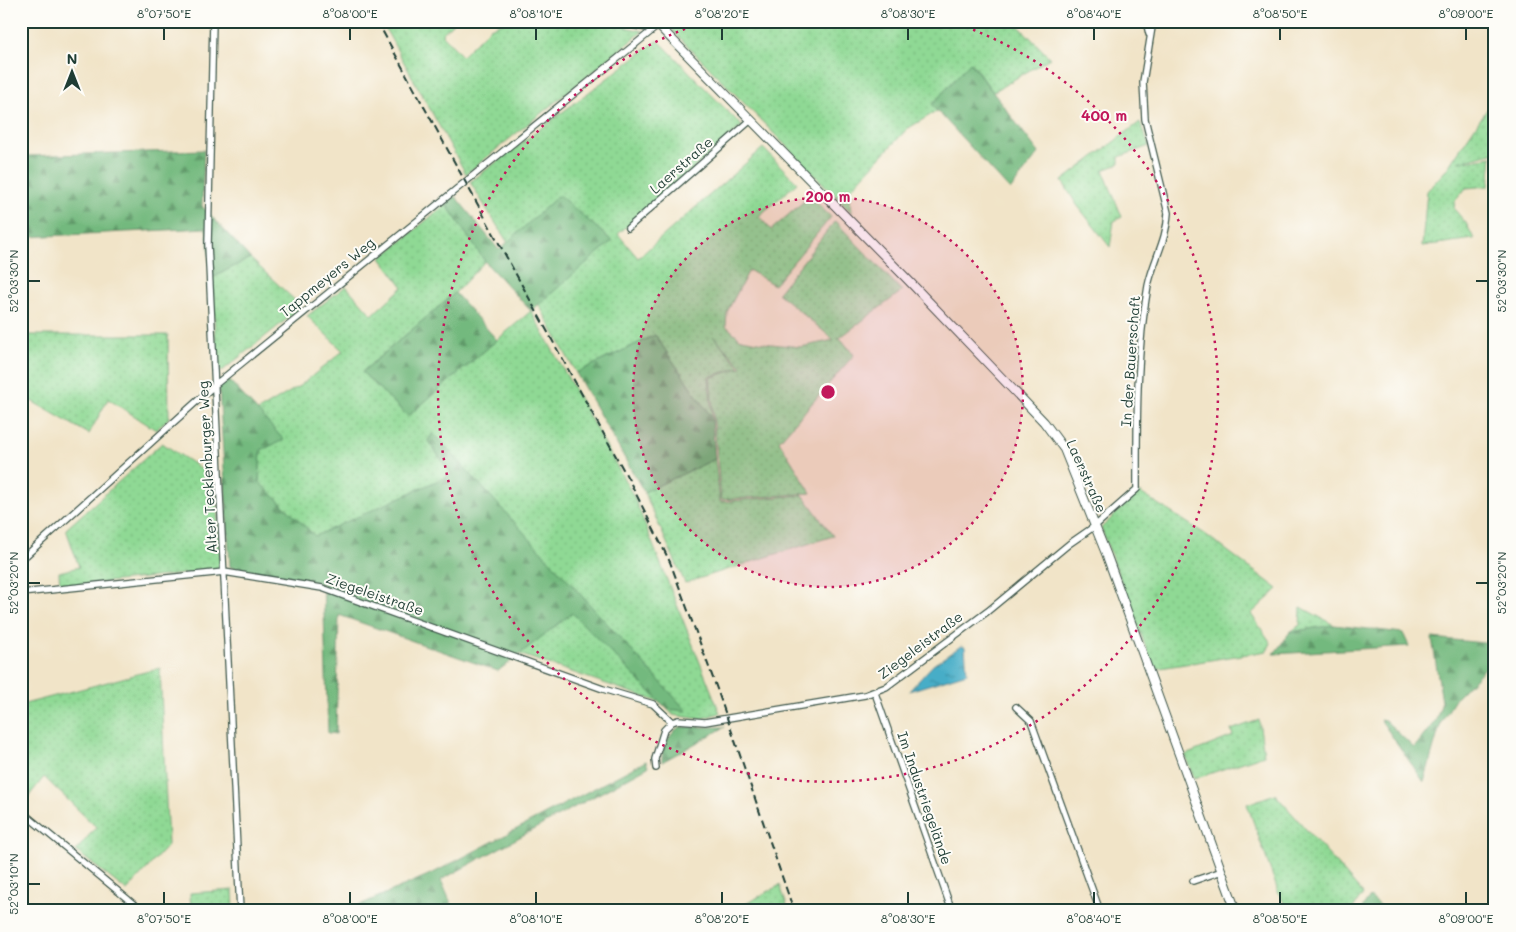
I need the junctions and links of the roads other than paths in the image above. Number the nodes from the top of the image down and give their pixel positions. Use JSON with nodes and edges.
{"nodes":[{"id":1,"x":213,"y":21,"type":"edge"},
{"id":2,"x":611,"y":21,"type":"edge"},
{"id":3,"x":668,"y":21,"type":"edge"},
{"id":4,"x":1146,"y":21,"type":"edge"},
{"id":5,"x":1153,"y":21,"type":"edge"},
{"id":6,"x":656,"y":25,"type":"edge"},
{"id":7,"x":1149,"y":36,"type":"junction"},
{"id":8,"x":751,"y":120,"type":"junction"},
{"id":9,"x":628,"y":228,"type":"dead end"},
{"id":10,"x":216,"y":384,"type":"junction"},
{"id":11,"x":1095,"y":526,"type":"junction"},
{"id":12,"x":21,"y":560,"type":"edge"},
{"id":13,"x":224,"y":572,"type":"junction"},
{"id":14,"x":21,"y":593,"type":"edge"},
{"id":15,"x":875,"y":693,"type":"junction"},
{"id":16,"x":1016,"y":707,"type":"dead end"},
{"id":17,"x":672,"y":722,"type":"junction"},
{"id":18,"x":656,"y":768,"type":"dead end"},
{"id":19,"x":21,"y":811,"type":"edge"},
{"id":20,"x":1222,"y":871,"type":"junction"},
{"id":21,"x":1193,"y":881,"type":"dead end"},
{"id":22,"x":142,"y":911,"type":"edge"},
{"id":23,"x":240,"y":911,"type":"edge"},
{"id":24,"x":952,"y":911,"type":"edge"},
{"id":25,"x":1100,"y":911,"type":"edge"},
{"id":26,"x":1236,"y":911,"type":"edge"}],
"edges":[{"from":1,"to":10,"type":"street","name":"Alter Tecklenburger Weg"},
{"from":2,"to":6,"type":"street"},
{"from":3,"to":6,"type":"street","name":"Tappmeyers Weg"},
{"from":4,"to":7,"type":"street","name":"In der Bauerschaft"},
{"from":5,"to":7,"type":"street","name":"In der Bauerschaft"},
{"from":6,"to":8,"type":"main road","name":"Laerstraße"},
{"from":6,"to":10,"type":"street","name":"Tappmeyers Weg"},
{"from":7,"to":11,"type":"street","name":"In der Bauerschaft"},
{"from":8,"to":9,"type":"street","name":"Laerstraße"},
{"from":8,"to":11,"type":"main road","name":"Laerstraße"},
{"from":10,"to":12,"type":"street","name":"Tappmeyers Weg"},
{"from":10,"to":13,"type":"street","name":"Alter Tecklenburger Weg"},
{"from":11,"to":15,"type":"street","name":"Ziegeleistraße"},
{"from":11,"to":20,"type":"main road","name":"Laerstraße"},
{"from":13,"to":14,"type":"street","name":"Ziegeleistraße"},
{"from":13,"to":17,"type":"street","name":"Ziegeleistraße"},
{"from":13,"to":23,"type":"street","name":"Alter Tecklenburger Weg"},
{"from":15,"to":17,"type":"street","name":"Ziegeleistraße"},
{"from":15,"to":24,"type":"street","name":"Im Industriegelände"},
{"from":16,"to":25,"type":"street"},
{"from":17,"to":18,"type":"street"},
{"from":19,"to":22,"type":"street"},
{"from":20,"to":21,"type":"street"},
{"from":20,"to":26,"type":"main road","name":"Laerstraße"}]}
